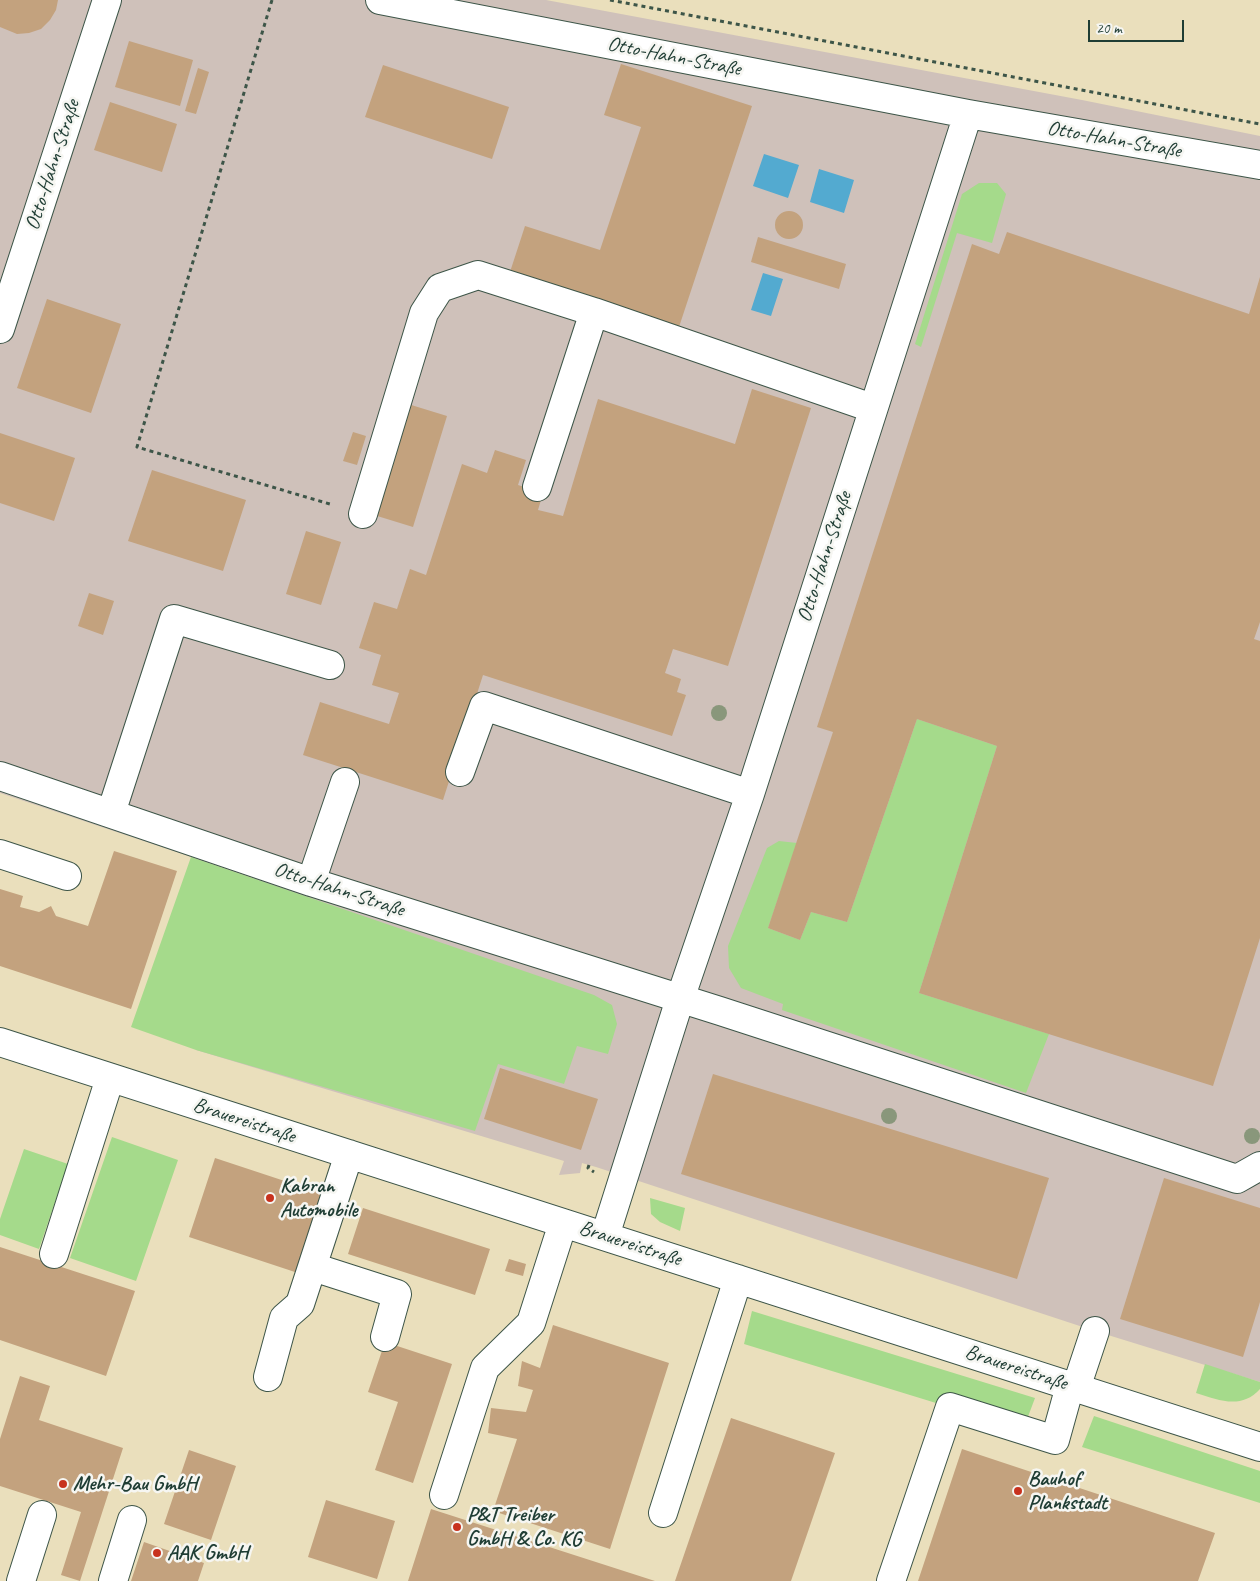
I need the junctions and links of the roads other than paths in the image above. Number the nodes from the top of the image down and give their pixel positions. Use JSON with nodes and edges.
{"nodes":[{"id":1,"x":106,"y":0,"type":"edge"},
{"id":2,"x":380,"y":0,"type":"edge"},
{"id":3,"x":968,"y":114,"type":"junction"},
{"id":4,"x":1260,"y":166,"type":"edge"},
{"id":5,"x":594,"y":312,"type":"junction"},
{"id":6,"x":0,"y":330,"type":"edge"},
{"id":7,"x":872,"y":408,"type":"junction"},
{"id":8,"x":537,"y":487,"type":"dead end"},
{"id":9,"x":363,"y":514,"type":"road end"},
{"id":10,"x":330,"y":665,"type":"dead end"},
{"id":11,"x":460,"y":772,"type":"dead end"},
{"id":12,"x":0,"y":776,"type":"edge"},
{"id":13,"x":345,"y":782,"type":"dead end"},
{"id":14,"x":750,"y":794,"type":"junction"},
{"id":15,"x":111,"y":813,"type":"junction"},
{"id":16,"x":0,"y":854,"type":"edge"},
{"id":17,"x":67,"y":876,"type":"dead end"},
{"id":18,"x":311,"y":882,"type":"junction"},
{"id":19,"x":680,"y":998,"type":"junction"},
{"id":20,"x":0,"y":1042,"type":"edge"},
{"id":21,"x":110,"y":1078,"type":"junction"},
{"id":22,"x":349,"y":1154,"type":"junction"},
{"id":23,"x":1260,"y":1166,"type":"edge"},
{"id":24,"x":563,"y":1223,"type":"junction"},
{"id":25,"x":605,"y":1236,"type":"junction"},
{"id":26,"x":54,"y":1254,"type":"dead end"},
{"id":27,"x":313,"y":1267,"type":"junction"},
{"id":28,"x":738,"y":1279,"type":"junction"},
{"id":29,"x":1096,"y":1330,"type":"dead end"},
{"id":30,"x":385,"y":1337,"type":"dead end"},
{"id":31,"x":268,"y":1377,"type":"dead end"},
{"id":32,"x":1073,"y":1387,"type":"junction"},
{"id":33,"x":1260,"y":1447,"type":"edge"},
{"id":34,"x":444,"y":1495,"type":"dead end"},
{"id":35,"x":663,"y":1514,"type":"dead end"},
{"id":36,"x":42,"y":1515,"type":"dead end"},
{"id":37,"x":132,"y":1520,"type":"dead end"},
{"id":38,"x":21,"y":1581,"type":"edge"},
{"id":39,"x":113,"y":1581,"type":"edge"},
{"id":40,"x":891,"y":1581,"type":"edge"}],
"edges":[{"from":1,"to":6,"type":"street","name":"Otto-Hahn-Straße"},
{"from":2,"to":3,"type":"street","name":"Otto-Hahn-Straße"},
{"from":3,"to":4,"type":"street","name":"Otto-Hahn-Straße"},
{"from":3,"to":7,"type":"street","name":"Otto-Hahn-Straße"},
{"from":5,"to":7,"type":"street"},
{"from":5,"to":8,"type":"street"},
{"from":5,"to":9,"type":"street"},
{"from":7,"to":14,"type":"street","name":"Otto-Hahn-Straße"},
{"from":10,"to":15,"type":"street"},
{"from":11,"to":14,"type":"street"},
{"from":12,"to":15,"type":"street","name":"Otto-Hahn-Straße"},
{"from":13,"to":18,"type":"street"},
{"from":14,"to":19,"type":"street","name":"Otto-Hahn-Straße"},
{"from":15,"to":18,"type":"street","name":"Otto-Hahn-Straße"},
{"from":16,"to":17,"type":"street"},
{"from":18,"to":19,"type":"street","name":"Otto-Hahn-Straße"},
{"from":19,"to":23,"type":"street"},
{"from":19,"to":25,"type":"street","name":"Otto-Hahn-Straße"},
{"from":20,"to":21,"type":"street","name":"Brauereistraße"},
{"from":21,"to":22,"type":"street","name":"Brauereistraße"},
{"from":21,"to":26,"type":"street"},
{"from":22,"to":24,"type":"street","name":"Brauereistraße"},
{"from":22,"to":27,"type":"street"},
{"from":24,"to":25,"type":"street","name":"Brauereistraße"},
{"from":24,"to":34,"type":"street"},
{"from":25,"to":28,"type":"street","name":"Brauereistraße"},
{"from":27,"to":30,"type":"street"},
{"from":27,"to":31,"type":"street"},
{"from":28,"to":32,"type":"street","name":"Brauereistraße"},
{"from":28,"to":35,"type":"street"},
{"from":29,"to":32,"type":"street"},
{"from":32,"to":33,"type":"street","name":"Brauereistraße"},
{"from":32,"to":40,"type":"street"},
{"from":36,"to":38,"type":"street"},
{"from":37,"to":39,"type":"street"}]}
